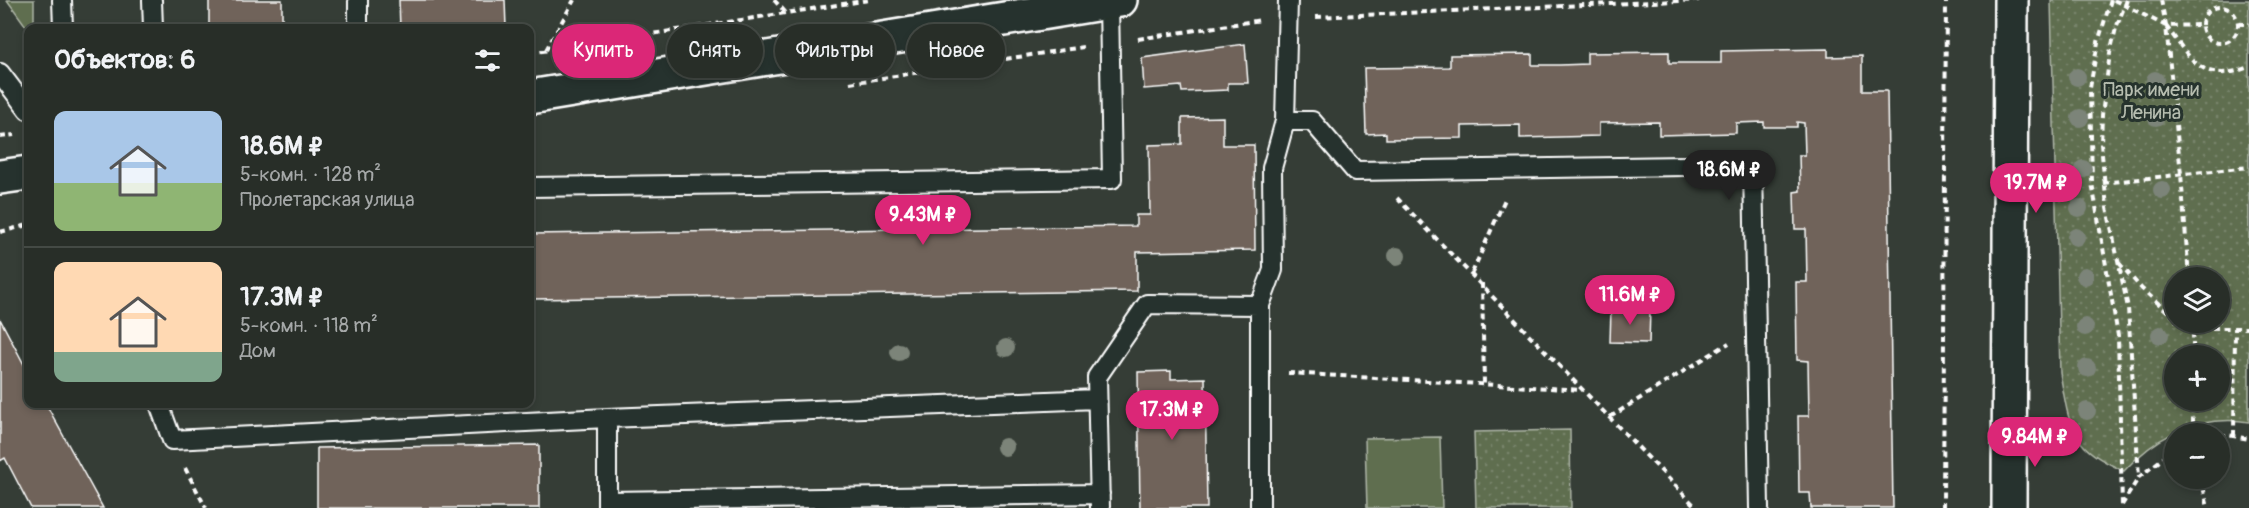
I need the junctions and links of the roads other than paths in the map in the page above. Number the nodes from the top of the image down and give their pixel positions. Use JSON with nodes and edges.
{"nodes":[{"id":1,"x":62,"y":0,"type":"edge"},
{"id":2,"x":152,"y":0,"type":"edge"},
{"id":3,"x":358,"y":0,"type":"edge"},
{"id":4,"x":1288,"y":0,"type":"edge"},
{"id":5,"x":2011,"y":0,"type":"edge"},
{"id":6,"x":1114,"y":1,"type":"edge"},
{"id":7,"x":63,"y":24,"type":"edge"},
{"id":8,"x":153,"y":24,"type":"edge"},
{"id":9,"x":358,"y":24,"type":"edge"},
{"id":10,"x":0,"y":73,"type":"edge"},
{"id":11,"x":534,"y":96,"type":"edge"},
{"id":12,"x":24,"y":101,"type":"edge"},
{"id":13,"x":1286,"y":121,"type":"junction"},
{"id":14,"x":24,"y":174,"type":"edge"},
{"id":15,"x":0,"y":177,"type":"edge"},
{"id":16,"x":534,"y":187,"type":"edge"},
{"id":17,"x":1260,"y":305,"type":"junction"},
{"id":18,"x":1097,"y":399,"type":"junction"},
{"id":19,"x":160,"y":408,"type":"edge"},
{"id":20,"x":607,"y":418,"type":"junction"},
{"id":21,"x":1100,"y":501,"type":"edge"},
{"id":22,"x":978,"y":502,"type":"edge"},
{"id":23,"x":607,"y":505,"type":"edge"},
{"id":24,"x":1260,"y":508,"type":"edge"},
{"id":25,"x":1759,"y":508,"type":"edge"},
{"id":26,"x":2010,"y":508,"type":"edge"}],
"edges":[{"from":1,"to":7,"type":"lane"},
{"from":2,"to":8,"type":"lane"},
{"from":3,"to":9,"type":"lane"},
{"from":4,"to":13,"type":"lane"},
{"from":5,"to":26,"type":"street"},
{"from":6,"to":11,"type":"street"},
{"from":6,"to":16,"type":"lane"},
{"from":10,"to":12,"type":"lane"},
{"from":13,"to":17,"type":"lane"},
{"from":13,"to":25,"type":"lane"},
{"from":14,"to":15,"type":"street"},
{"from":17,"to":18,"type":"lane"},
{"from":17,"to":24,"type":"lane"},
{"from":18,"to":20,"type":"lane"},
{"from":18,"to":21,"type":"lane"},
{"from":19,"to":20,"type":"lane"},
{"from":20,"to":23,"type":"lane"},
{"from":21,"to":22,"type":"lane"},
{"from":22,"to":23,"type":"lane"}]}
